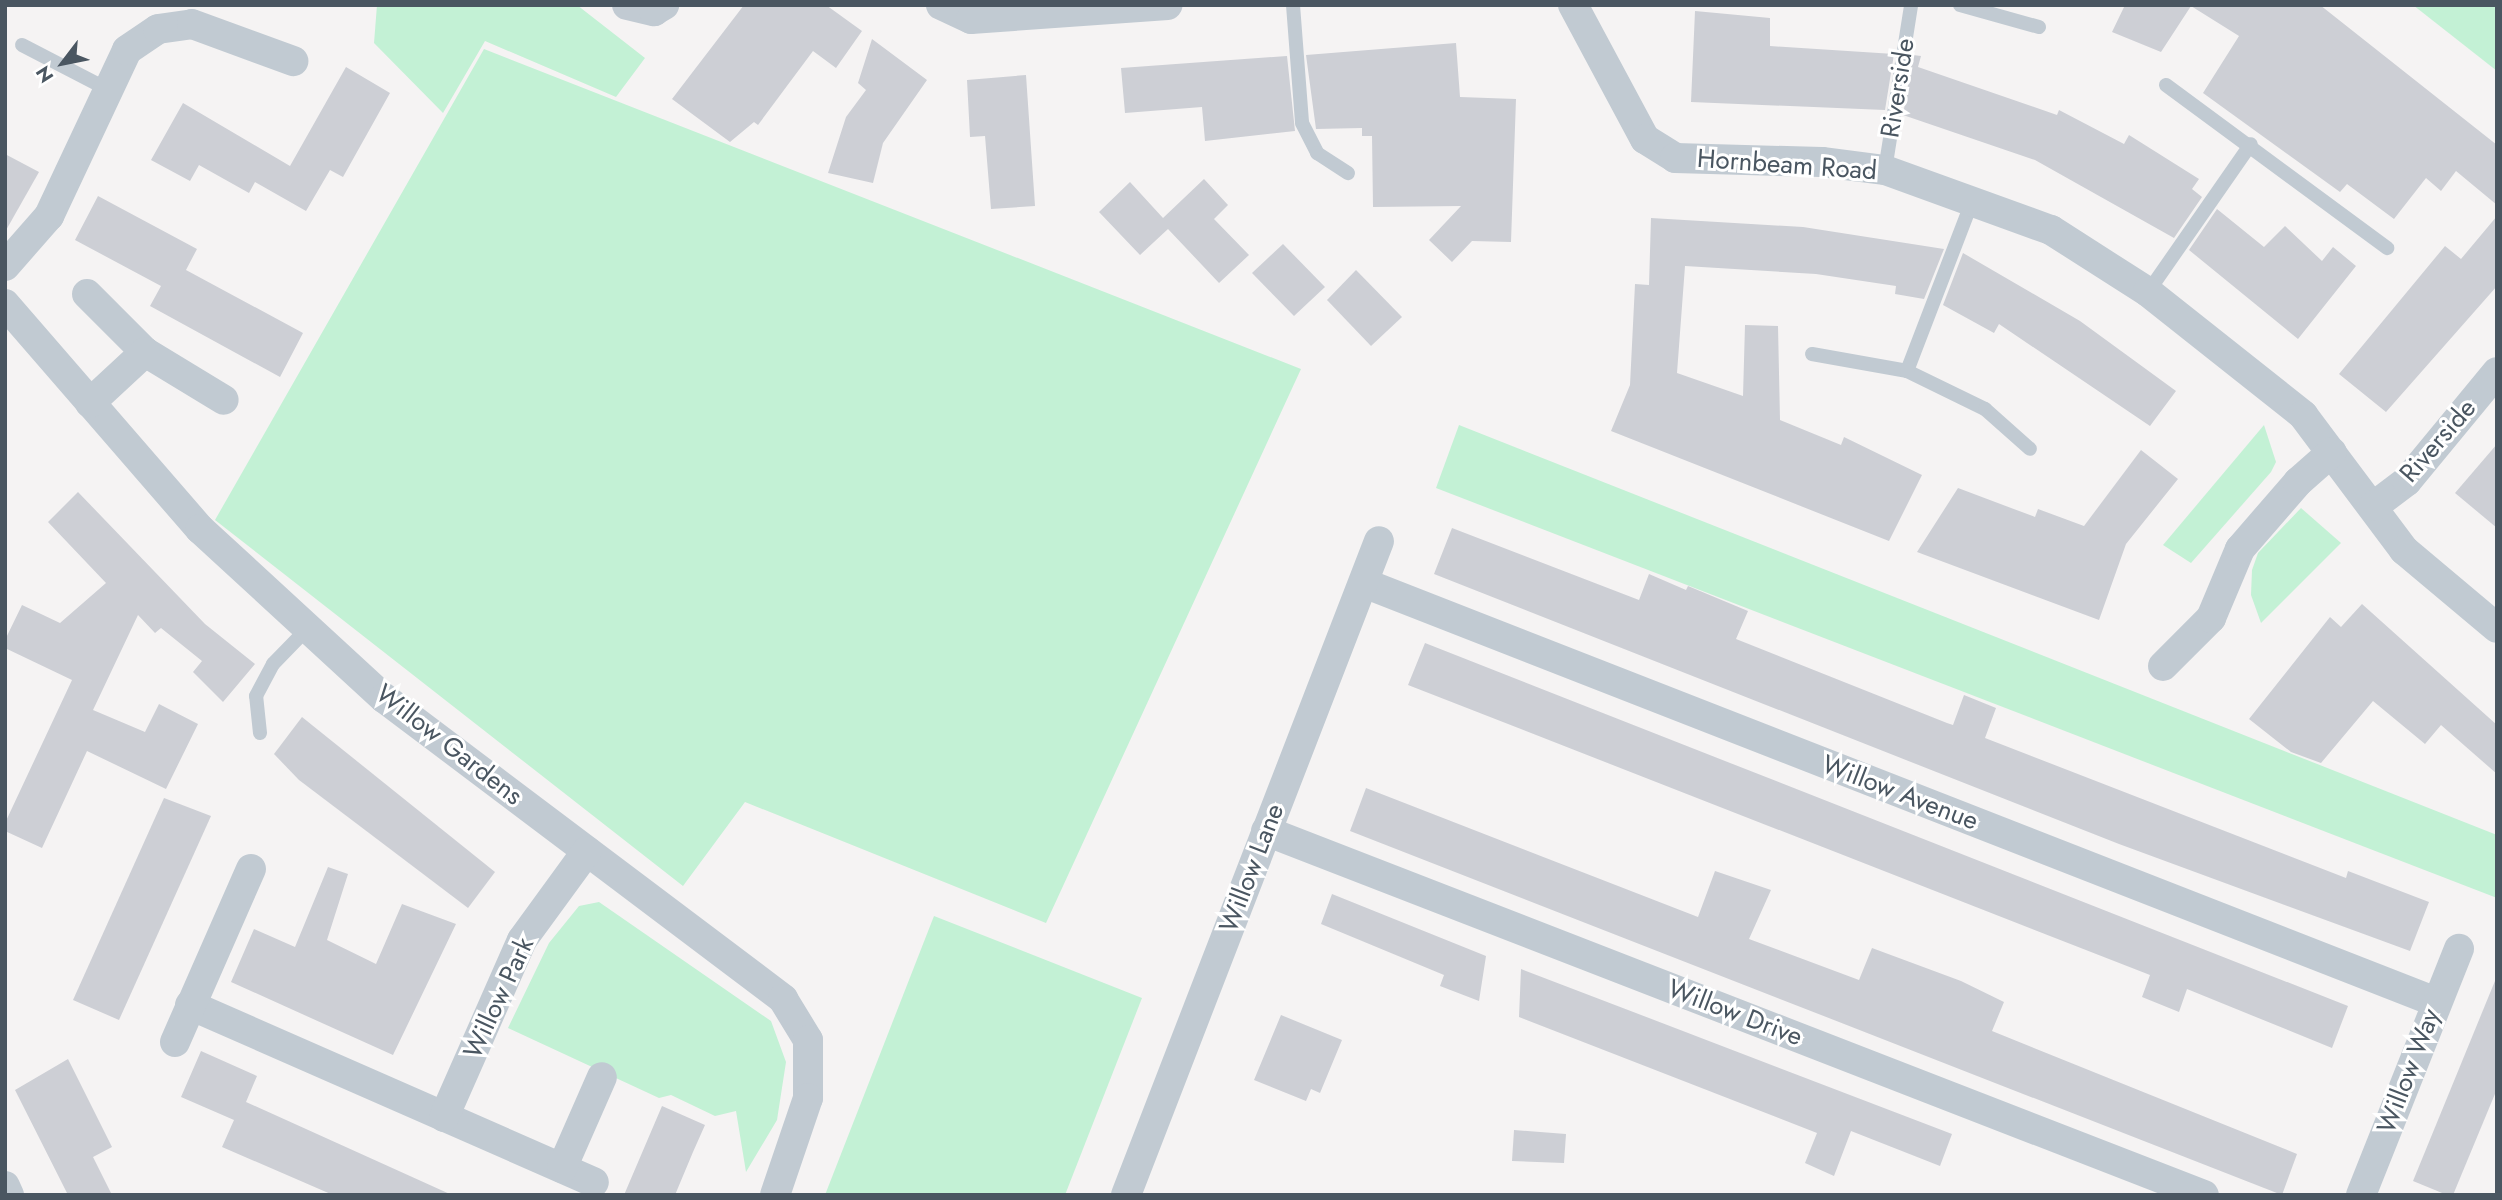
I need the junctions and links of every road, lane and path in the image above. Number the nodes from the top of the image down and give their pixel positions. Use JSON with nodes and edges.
{"nodes":[{"id":1,"x":627,"y":5,"type":"edge"},
{"id":2,"x":664,"y":5,"type":"edge"},
{"id":3,"x":941,"y":5,"type":"edge"},
{"id":4,"x":1168,"y":5,"type":"edge"},
{"id":5,"x":1293,"y":5,"type":"edge"},
{"id":6,"x":1573,"y":5,"type":"edge"},
{"id":7,"x":1911,"y":5,"type":"edge"},
{"id":8,"x":1960,"y":5,"type":"edge"},
{"id":9,"x":2039,"y":27,"type":"dead end"},
{"id":10,"x":22,"y":45,"type":"dead end"},
{"id":11,"x":293,"y":61,"type":"dead end"},
{"id":12,"x":2166,"y":85,"type":"dead end"},
{"id":13,"x":105,"y":88,"type":"junction"},
{"id":14,"x":2251,"y":144,"type":"junction"},
{"id":15,"x":1885,"y":170,"type":"junction"},
{"id":16,"x":1348,"y":173,"type":"dead end"},
{"id":17,"x":1973,"y":198,"type":"junction"},
{"id":18,"x":2387,"y":248,"type":"dead end"},
{"id":19,"x":5,"y":266,"type":"edge"},
{"id":20,"x":2148,"y":292,"type":"junction"},
{"id":21,"x":87,"y":294,"type":"dead end"},
{"id":22,"x":5,"y":304,"type":"edge"},
{"id":23,"x":145,"y":352,"type":"junction"},
{"id":24,"x":1812,"y":354,"type":"dead end"},
{"id":25,"x":1907,"y":371,"type":"junction"},
{"id":26,"x":2497,"y":372,"type":"edge"},
{"id":27,"x":224,"y":400,"type":"dead end"},
{"id":28,"x":90,"y":404,"type":"junction"},
{"id":29,"x":2030,"y":449,"type":"dead end"},
{"id":30,"x":2332,"y":452,"type":"junction"},
{"id":31,"x":2374,"y":506,"type":"junction"},
{"id":32,"x":1379,"y":541,"type":"dead end"},
{"id":33,"x":1364,"y":583,"type":"junction"},
{"id":34,"x":308,"y":628,"type":"junction"},
{"id":35,"x":2497,"y":628,"type":"edge"},
{"id":36,"x":2163,"y":666,"type":"dead end"},
{"id":37,"x":260,"y":733,"type":"dead end"},
{"id":38,"x":1266,"y":831,"type":"junction"},
{"id":39,"x":587,"y":850,"type":"junction"},
{"id":40,"x":251,"y":869,"type":"dead end"},
{"id":41,"x":2459,"y":948,"type":"dead end"},
{"id":42,"x":2436,"y":1002,"type":"junction"},
{"id":43,"x":190,"y":1005,"type":"junction"},
{"id":44,"x":175,"y":1042,"type":"dead end"},
{"id":45,"x":602,"y":1077,"type":"dead end"},
{"id":46,"x":444,"y":1117,"type":"junction"},
{"id":47,"x":562,"y":1168,"type":"junction"},
{"id":48,"x":594,"y":1182,"type":"dead end"},
{"id":49,"x":5,"y":1186,"type":"edge"},
{"id":50,"x":2191,"y":1192,"type":"edge"},
{"id":51,"x":9,"y":1195,"type":"edge"},
{"id":52,"x":775,"y":1195,"type":"edge"},
{"id":53,"x":1126,"y":1195,"type":"edge"},
{"id":54,"x":2361,"y":1195,"type":"edge"}],
"edges":[{"from":1,"to":2,"type":"street"},
{"from":3,"to":4,"type":"street"},
{"from":5,"to":16,"type":"lane"},
{"from":6,"to":15,"type":"street","name":"Hornbeam Road"},
{"from":7,"to":15,"type":"lane","name":"Riverside"},
{"from":8,"to":9,"type":"lane"},
{"from":10,"to":13,"type":"lane"},
{"from":11,"to":13,"type":"street"},
{"from":12,"to":14,"type":"lane"},
{"from":13,"to":19,"type":"street"},
{"from":14,"to":18,"type":"lane"},
{"from":14,"to":20,"type":"lane"},
{"from":15,"to":17,"type":"street","name":"Hornbeam Road"},
{"from":17,"to":20,"type":"street","name":"Hornbeam Road"},
{"from":17,"to":25,"type":"lane"},
{"from":20,"to":30,"type":"street","name":"Hornbeam Road"},
{"from":21,"to":23,"type":"street"},
{"from":22,"to":28,"type":"street","name":"Willow Gardens"},
{"from":23,"to":27,"type":"street"},
{"from":23,"to":28,"type":"street"},
{"from":24,"to":25,"type":"lane"},
{"from":25,"to":29,"type":"lane"},
{"from":26,"to":31,"type":"street","name":"Riverside"},
{"from":28,"to":34,"type":"street","name":"Willow Gardens"},
{"from":30,"to":31,"type":"street","name":"Hornbeam Road"},
{"from":30,"to":36,"type":"street"},
{"from":31,"to":35,"type":"street","name":"Hornbeam Road"},
{"from":32,"to":33,"type":"street","name":"Willow Lane"},
{"from":33,"to":38,"type":"street","name":"Willow Lane"},
{"from":33,"to":42,"type":"street","name":"Willow Avenue"},
{"from":34,"to":37,"type":"lane"},
{"from":34,"to":39,"type":"street","name":"Willow Gardens"},
{"from":38,"to":50,"type":"street","name":"Willow Drive"},
{"from":38,"to":53,"type":"street","name":"Willow Lane"},
{"from":39,"to":46,"type":"street","name":"Willow Park"},
{"from":39,"to":52,"type":"street","name":"Willow Gardens"},
{"from":40,"to":43,"type":"street"},
{"from":41,"to":42,"type":"street","name":"Willow Way"},
{"from":42,"to":54,"type":"street","name":"Willow Way"},
{"from":43,"to":44,"type":"street"},
{"from":43,"to":46,"type":"street"},
{"from":45,"to":47,"type":"street"},
{"from":46,"to":47,"type":"street"},
{"from":47,"to":48,"type":"street"},
{"from":49,"to":51,"type":"street"}]}
